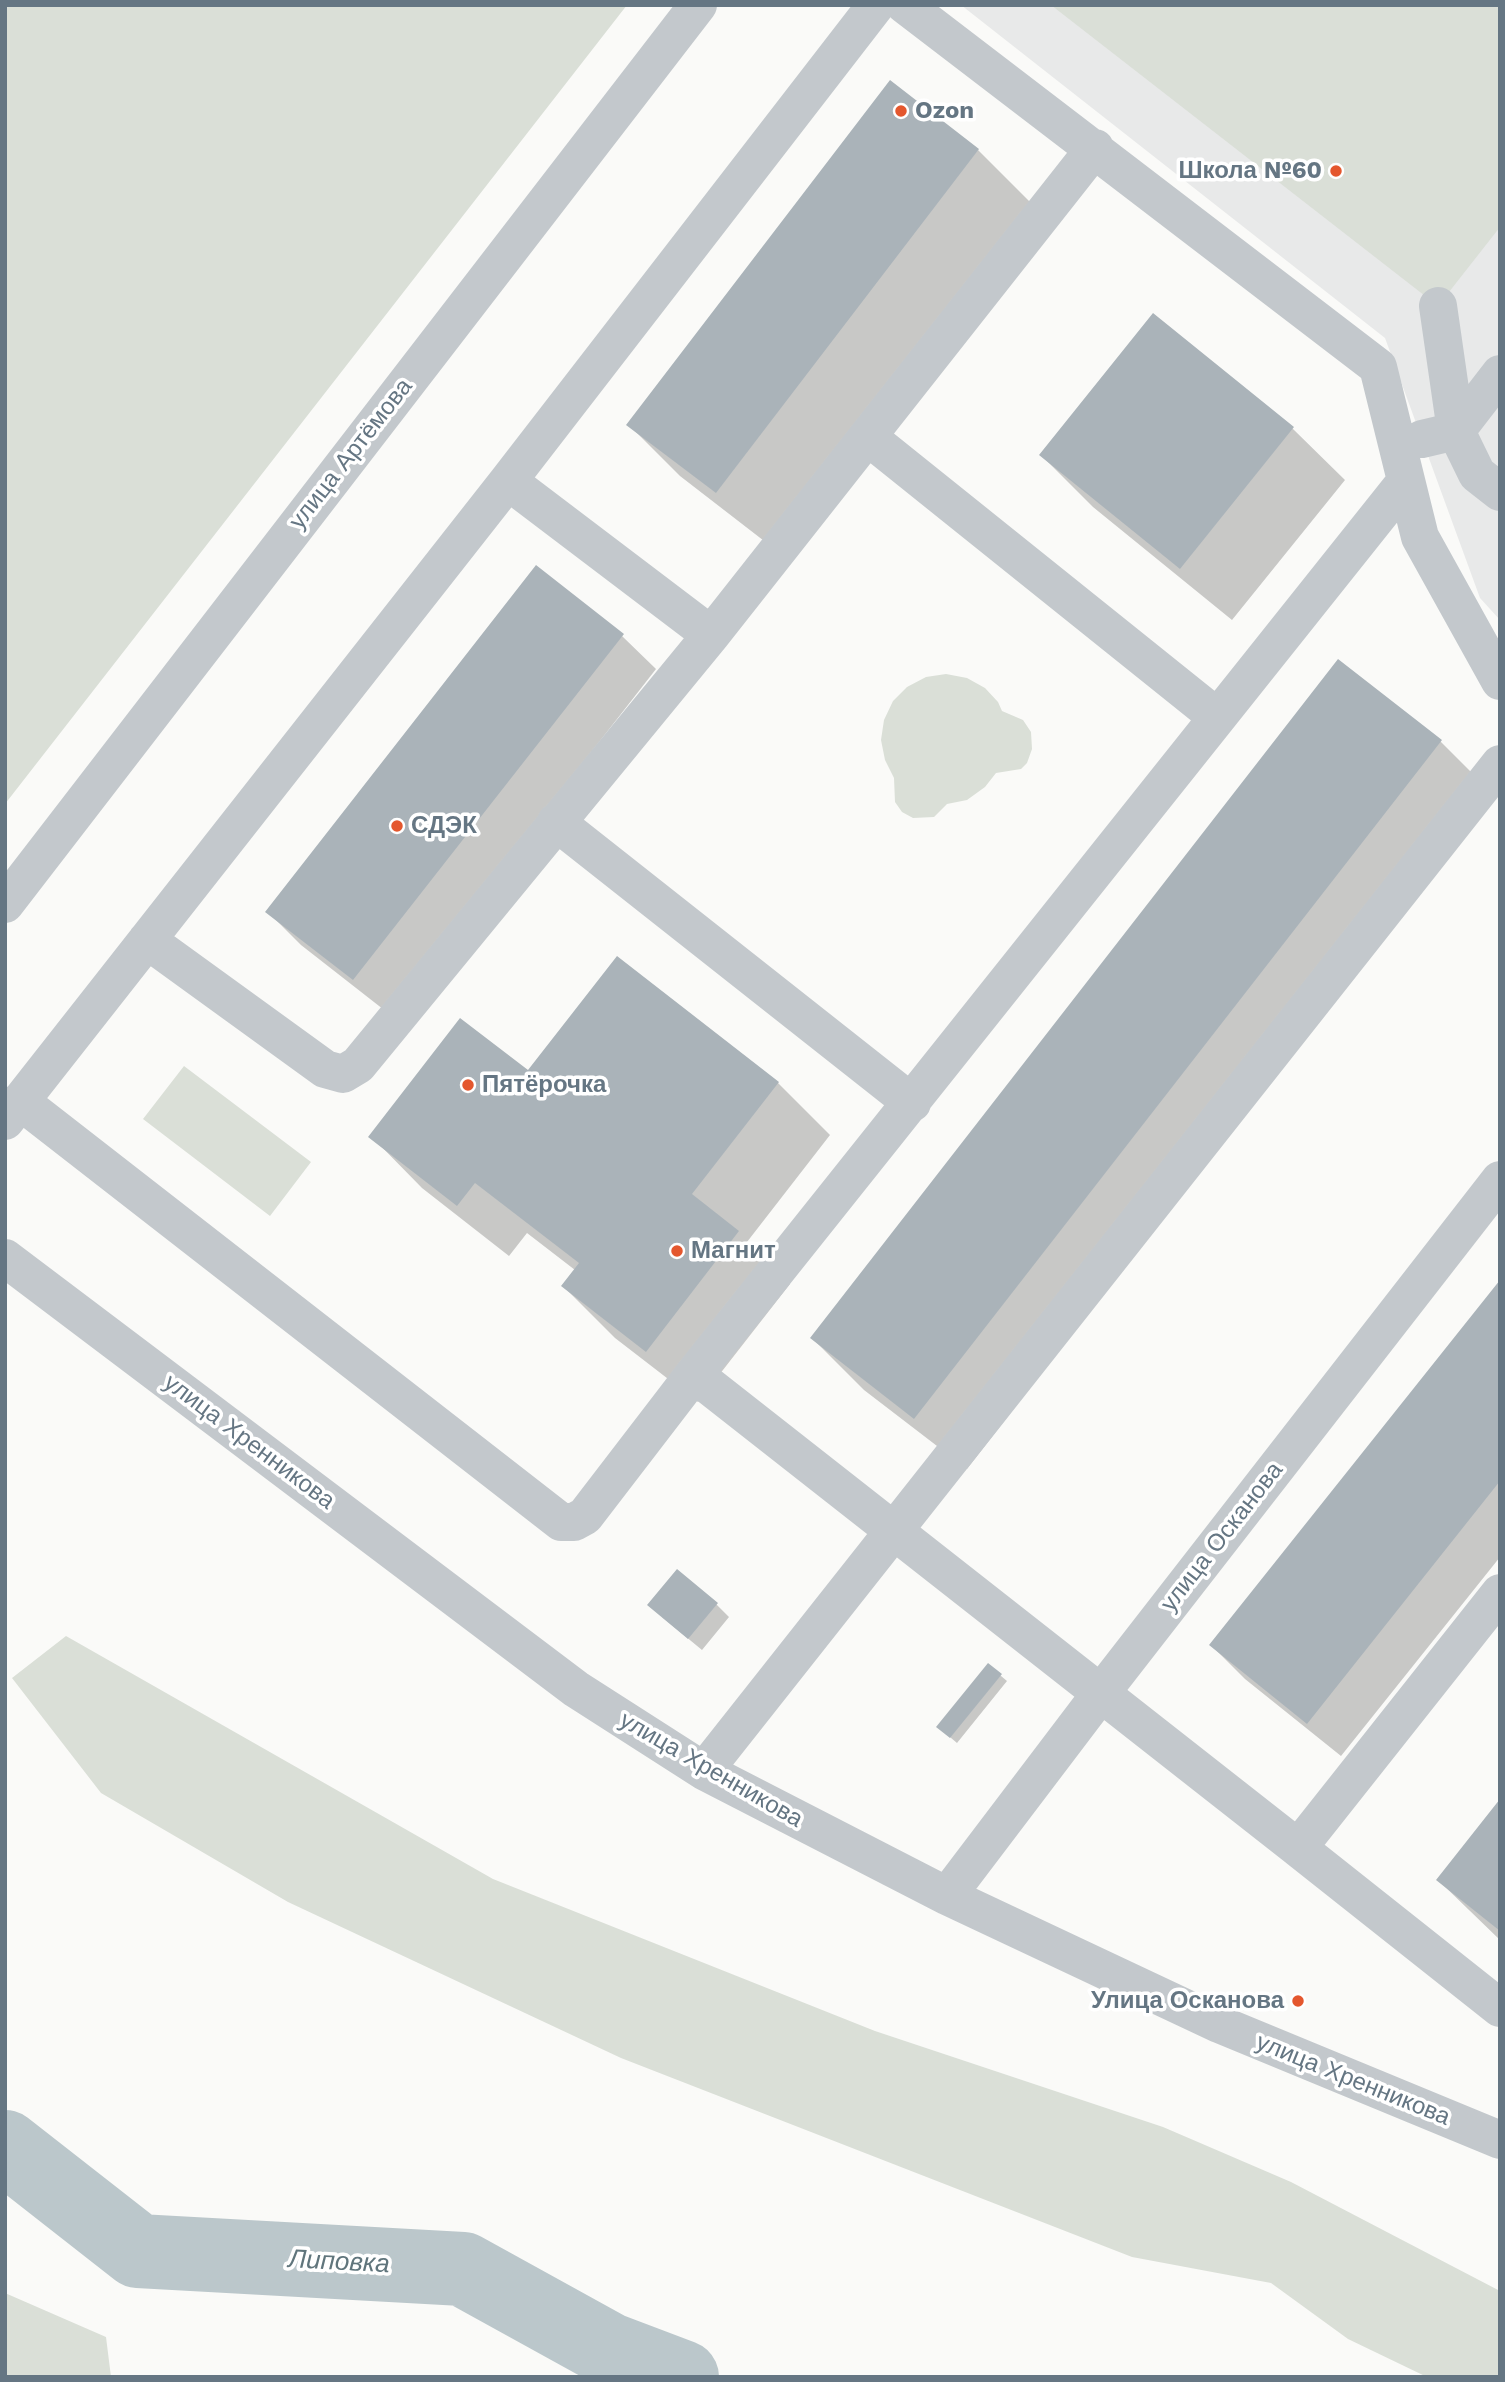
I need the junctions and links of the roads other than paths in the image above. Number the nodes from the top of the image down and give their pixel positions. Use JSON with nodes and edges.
{"nodes":[{"id":1,"x":698,"y":5,"type":"edge"},
{"id":2,"x":876,"y":5,"type":"edge"},
{"id":3,"x":905,"y":5,"type":"edge"},
{"id":4,"x":1096,"y":148,"type":"junction"},
{"id":5,"x":1438,"y":306,"type":"dead end"},
{"id":6,"x":1500,"y":374,"type":"edge"},
{"id":7,"x":1439,"y":435,"type":"junction"},
{"id":8,"x":868,"y":437,"type":"junction"},
{"id":9,"x":508,"y":481,"type":"junction"},
{"id":10,"x":1406,"y":481,"type":"junction"},
{"id":11,"x":1500,"y":492,"type":"edge"},
{"id":12,"x":711,"y":635,"type":"junction"},
{"id":13,"x":1500,"y":681,"type":"edge"},
{"id":14,"x":1217,"y":717,"type":"junction"},
{"id":15,"x":1500,"y":764,"type":"edge"},
{"id":16,"x":556,"y":822,"type":"junction"},
{"id":17,"x":5,"y":904,"type":"edge"},
{"id":18,"x":147,"y":940,"type":"junction"},
{"id":19,"x":912,"y":1103,"type":"junction"},
{"id":20,"x":13,"y":1111,"type":"edge"},
{"id":21,"x":1500,"y":1180,"type":"edge"},
{"id":22,"x":5,"y":1258,"type":"edge"},
{"id":23,"x":694,"y":1374,"type":"junction"},
{"id":24,"x":894,"y":1533,"type":"junction"},
{"id":25,"x":1500,"y":1593,"type":"edge"},
{"id":26,"x":1101,"y":1693,"type":"junction"},
{"id":27,"x":704,"y":1771,"type":"junction"},
{"id":28,"x":1298,"y":1848,"type":"junction"},
{"id":29,"x":947,"y":1896,"type":"junction"},
{"id":30,"x":1500,"y":2008,"type":"edge"},
{"id":31,"x":1500,"y":2140,"type":"edge"}],
"edges":[{"from":1,"to":17,"type":"street","name":"улица Артёмова"},
{"from":2,"to":9,"type":"street"},
{"from":3,"to":4,"type":"street"},
{"from":4,"to":8,"type":"street"},
{"from":4,"to":10,"type":"street"},
{"from":5,"to":7,"type":"street"},
{"from":6,"to":7,"type":"street"},
{"from":7,"to":11,"type":"street"},
{"from":8,"to":12,"type":"street"},
{"from":8,"to":14,"type":"street"},
{"from":9,"to":12,"type":"street"},
{"from":9,"to":18,"type":"street"},
{"from":10,"to":13,"type":"street"},
{"from":10,"to":14,"type":"street"},
{"from":12,"to":16,"type":"street"},
{"from":14,"to":19,"type":"street"},
{"from":15,"to":24,"type":"street"},
{"from":16,"to":18,"type":"street"},
{"from":16,"to":19,"type":"street"},
{"from":18,"to":20,"type":"street"},
{"from":19,"to":23,"type":"street"},
{"from":20,"to":23,"type":"street"},
{"from":21,"to":26,"type":"street","name":"улица Осканова"},
{"from":22,"to":27,"type":"street","name":"улица Хренникова"},
{"from":23,"to":24,"type":"street"},
{"from":24,"to":26,"type":"street"},
{"from":24,"to":27,"type":"street"},
{"from":25,"to":28,"type":"street"},
{"from":26,"to":28,"type":"street"},
{"from":26,"to":29,"type":"street","name":"улица Осканова"},
{"from":27,"to":29,"type":"street","name":"улица Хренникова"},
{"from":28,"to":30,"type":"street"},
{"from":29,"to":31,"type":"street","name":"улица Хренникова"}]}
